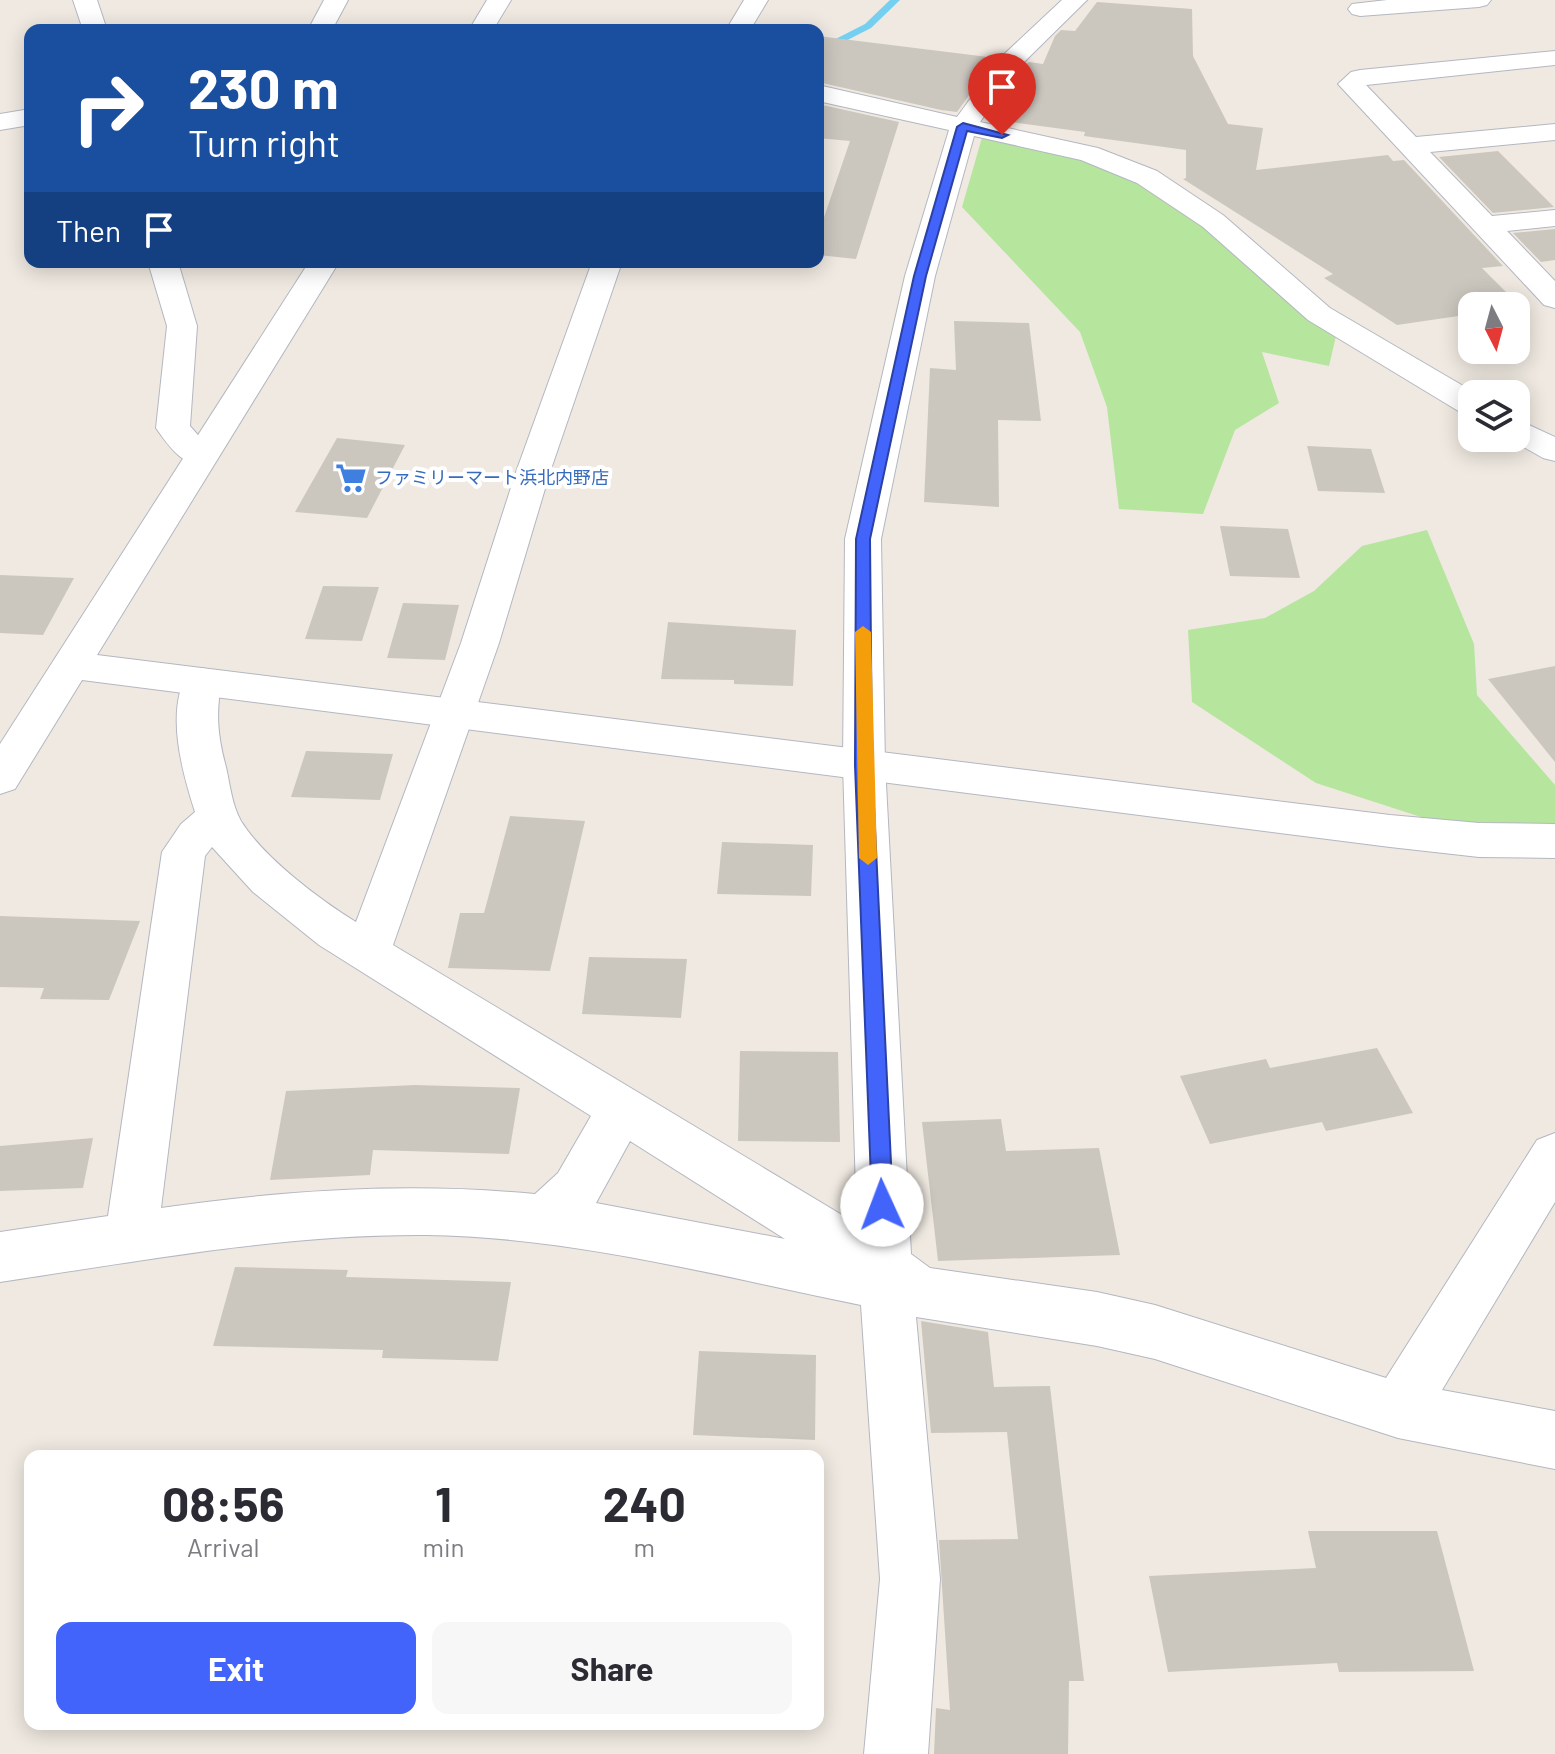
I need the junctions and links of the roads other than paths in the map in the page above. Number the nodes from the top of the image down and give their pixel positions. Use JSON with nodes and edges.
{"nodes":[{"id":1,"x":85,"y":0,"type":"edge"},
{"id":2,"x":336,"y":0,"type":"edge"},
{"id":3,"x":499,"y":0,"type":"edge"},
{"id":4,"x":756,"y":0,"type":"edge"},
{"id":5,"x":1075,"y":0,"type":"edge"},
{"id":6,"x":1479,"y":0,"type":"edge"},
{"id":7,"x":1356,"y":5,"type":"edge"},
{"id":8,"x":93,"y":24,"type":"edge"},
{"id":9,"x":323,"y":24,"type":"edge"},
{"id":10,"x":485,"y":24,"type":"edge"},
{"id":11,"x":742,"y":24,"type":"edge"},
{"id":12,"x":1380,"y":29,"type":"dead end"},
{"id":13,"x":1399,"y":49,"type":"dead end"},
{"id":14,"x":1555,"y":58,"type":"edge"},
{"id":15,"x":1418,"y":69,"type":"junction"},
{"id":16,"x":824,"y":94,"type":"edge"},
{"id":17,"x":24,"y":118,"type":"edge"},
{"id":18,"x":0,"y":122,"type":"edge"},
{"id":19,"x":963,"y":127,"type":"junction"},
{"id":20,"x":1555,"y":132,"type":"edge"},
{"id":21,"x":1408,"y":146,"type":"junction"},
{"id":22,"x":1555,"y":218,"type":"edge"},
{"id":23,"x":1487,"y":225,"type":"junction"},
{"id":24,"x":165,"y":268,"type":"edge"},
{"id":25,"x":320,"y":268,"type":"edge"},
{"id":26,"x":605,"y":268,"type":"edge"},
{"id":27,"x":1555,"y":299,"type":"edge"},
{"id":28,"x":1458,"y":397,"type":"edge"},
{"id":29,"x":1530,"y":437,"type":"edge"},
{"id":30,"x":1555,"y":451,"type":"edge"},
{"id":31,"x":200,"y":457,"type":"junction"},
{"id":32,"x":71,"y":665,"type":"junction"},
{"id":33,"x":202,"y":682,"type":"junction"},
{"id":34,"x":454,"y":712,"type":"junction"},
{"id":35,"x":864,"y":765,"type":"junction"},
{"id":36,"x":0,"y":778,"type":"edge"},
{"id":37,"x":217,"y":817,"type":"junction"},
{"id":38,"x":1555,"y":841,"type":"edge"},
{"id":39,"x":368,"y":952,"type":"junction"},
{"id":40,"x":622,"y":1109,"type":"junction"},
{"id":41,"x":1555,"y":1156,"type":"edge"},
{"id":42,"x":544,"y":1220,"type":"junction"},
{"id":43,"x":131,"y":1238,"type":"junction"},
{"id":44,"x":0,"y":1257,"type":"edge"},
{"id":45,"x":886,"y":1276,"type":"junction"},
{"id":46,"x":1398,"y":1410,"type":"junction"},
{"id":47,"x":1555,"y":1440,"type":"edge"},
{"id":48,"x":896,"y":1754,"type":"edge"}],
"edges":[{"from":1,"to":8,"type":"street"},
{"from":2,"to":9,"type":"street"},
{"from":3,"to":10,"type":"street"},
{"from":4,"to":11,"type":"street"},
{"from":5,"to":19,"type":"street"},
{"from":6,"to":7,"type":"street"},
{"from":7,"to":12,"type":"street"},
{"from":13,"to":15,"type":"street"},
{"from":14,"to":15,"type":"street"},
{"from":15,"to":21,"type":"street"},
{"from":16,"to":19,"type":"street"},
{"from":17,"to":18,"type":"street"},
{"from":19,"to":28,"type":"street"},
{"from":19,"to":35,"type":"street"},
{"from":20,"to":21,"type":"street"},
{"from":21,"to":23,"type":"street"},
{"from":22,"to":23,"type":"street"},
{"from":23,"to":27,"type":"street"},
{"from":24,"to":31,"type":"street"},
{"from":25,"to":31,"type":"street"},
{"from":26,"to":34,"type":"street"},
{"from":29,"to":30,"type":"street"},
{"from":31,"to":32,"type":"street"},
{"from":32,"to":33,"type":"street"},
{"from":32,"to":36,"type":"street"},
{"from":33,"to":34,"type":"street"},
{"from":33,"to":37,"type":"street"},
{"from":34,"to":35,"type":"street"},
{"from":34,"to":39,"type":"street"},
{"from":35,"to":38,"type":"street"},
{"from":35,"to":45,"type":"street"},
{"from":37,"to":39,"type":"street"},
{"from":37,"to":43,"type":"street"},
{"from":39,"to":40,"type":"street"},
{"from":40,"to":42,"type":"street"},
{"from":40,"to":45,"type":"street"},
{"from":41,"to":46,"type":"street"},
{"from":42,"to":43,"type":"street"},
{"from":42,"to":45,"type":"street"},
{"from":43,"to":44,"type":"street"},
{"from":45,"to":46,"type":"street"},
{"from":45,"to":48,"type":"street"},
{"from":46,"to":47,"type":"street"}]}
